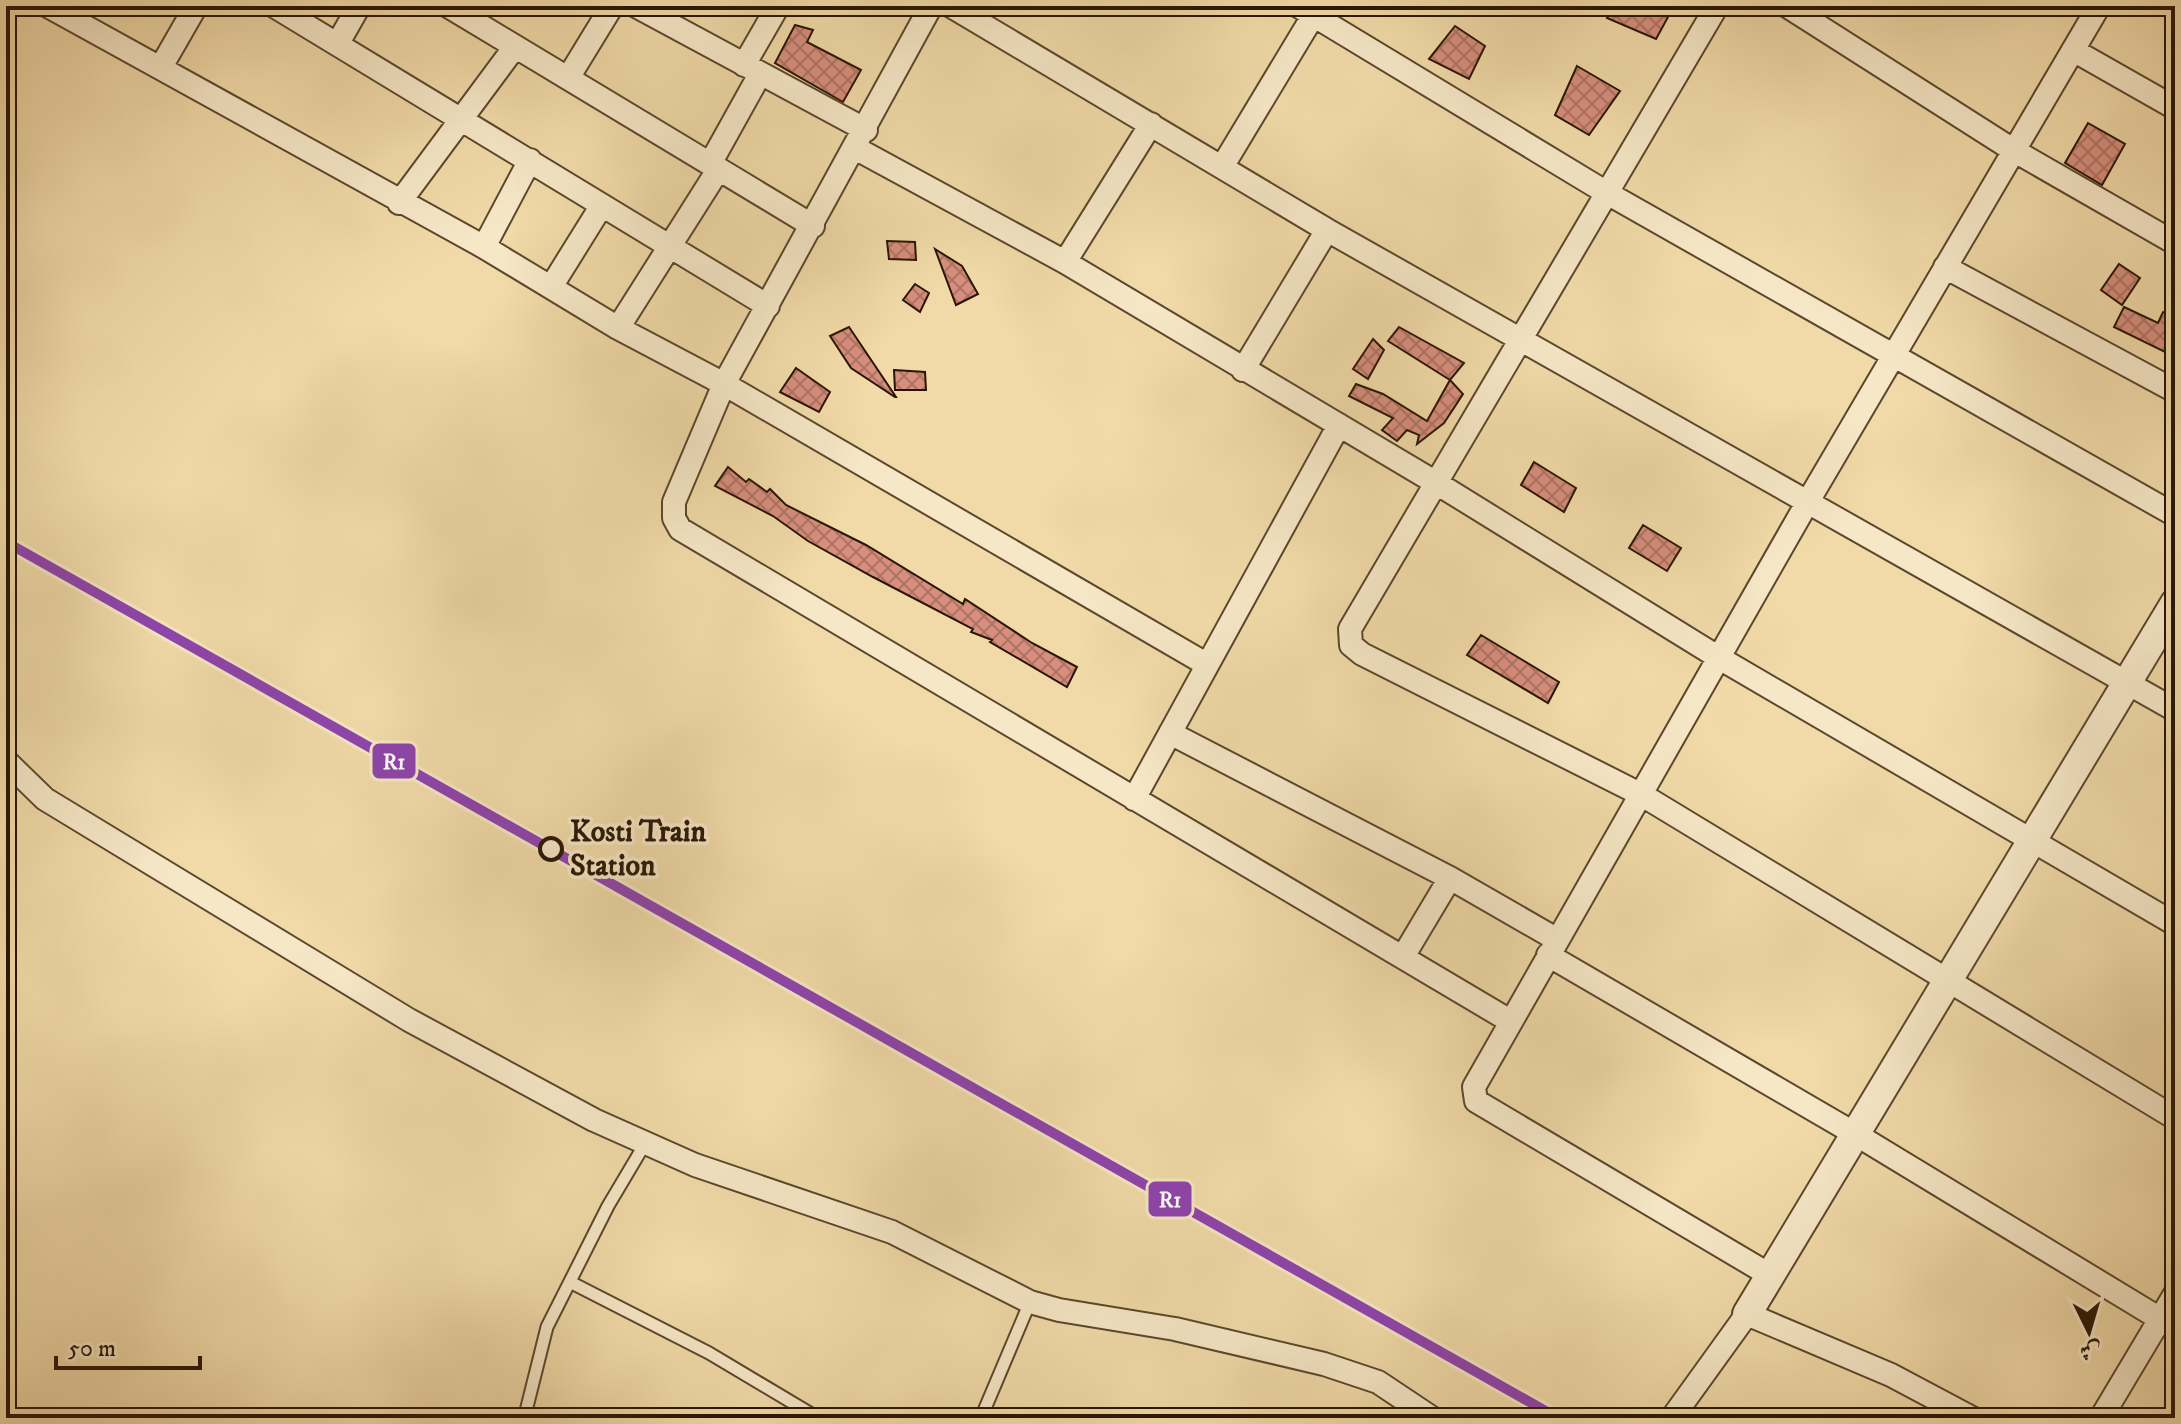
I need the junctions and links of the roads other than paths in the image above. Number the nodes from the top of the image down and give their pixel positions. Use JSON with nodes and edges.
{"nodes":[{"id":1,"x":48,"y":6,"type":"edge"},
{"id":2,"x":196,"y":6,"type":"edge"},
{"id":3,"x":274,"y":6,"type":"edge"},
{"id":4,"x":359,"y":6,"type":"edge"},
{"id":5,"x":448,"y":6,"type":"edge"},
{"id":6,"x":612,"y":6,"type":"edge"},
{"id":7,"x":778,"y":6,"type":"edge"},
{"id":8,"x":931,"y":6,"type":"edge"},
{"id":9,"x":951,"y":6,"type":"edge"},
{"id":10,"x":1717,"y":6,"type":"edge"},
{"id":11,"x":1787,"y":6,"type":"edge"},
{"id":12,"x":2099,"y":6,"type":"edge"},
{"id":13,"x":643,"y":8,"type":"edge"},
{"id":14,"x":1310,"y":9,"type":"edge"},
{"id":15,"x":338,"y":43,"type":"junction"},
{"id":16,"x":514,"y":48,"type":"junction"},
{"id":17,"x":2073,"y":50,"type":"junction"},
{"id":18,"x":161,"y":67,"type":"junction"},
{"id":19,"x":752,"y":70,"type":"junction"},
{"id":20,"x":568,"y":78,"type":"junction"},
{"id":21,"x":2175,"y":108,"type":"edge"},
{"id":22,"x":462,"y":119,"type":"junction"},
{"id":23,"x":1151,"y":124,"type":"junction"},
{"id":24,"x":861,"y":139,"type":"junction"},
{"id":25,"x":2013,"y":150,"type":"junction"},
{"id":26,"x":530,"y":160,"type":"junction"},
{"id":27,"x":714,"y":167,"type":"junction"},
{"id":28,"x":1222,"y":167,"type":"junction"},
{"id":29,"x":1607,"y":193,"type":"junction"},
{"id":30,"x":399,"y":203,"type":"junction"},
{"id":31,"x":602,"y":205,"type":"junction"},
{"id":32,"x":813,"y":226,"type":"junction"},
{"id":33,"x":1327,"y":230,"type":"junction"},
{"id":34,"x":2175,"y":243,"type":"edge"},
{"id":35,"x":669,"y":246,"type":"junction"},
{"id":36,"x":484,"y":247,"type":"junction"},
{"id":37,"x":1065,"y":262,"type":"junction"},
{"id":38,"x":1945,"y":267,"type":"junction"},
{"id":39,"x":551,"y":287,"type":"junction"},
{"id":40,"x":768,"y":306,"type":"junction"},
{"id":41,"x":618,"y":328,"type":"junction"},
{"id":42,"x":1519,"y":338,"type":"junction"},
{"id":43,"x":1895,"y":355,"type":"junction"},
{"id":44,"x":1243,"y":370,"type":"junction"},
{"id":45,"x":724,"y":384,"type":"junction"},
{"id":46,"x":2175,"y":391,"type":"edge"},
{"id":47,"x":1339,"y":425,"type":"junction"},
{"id":48,"x":1438,"y":484,"type":"junction"},
{"id":49,"x":1807,"y":503,"type":"junction"},
{"id":50,"x":2175,"y":515,"type":"edge"},
{"id":51,"x":2175,"y":603,"type":"edge"},
{"id":52,"x":1721,"y":659,"type":"junction"},
{"id":53,"x":1206,"y":664,"type":"junction"},
{"id":54,"x":2128,"y":684,"type":"junction"},
{"id":55,"x":2175,"y":710,"type":"edge"},
{"id":56,"x":1170,"y":733,"type":"junction"},
{"id":57,"x":6,"y":761,"type":"edge"},
{"id":58,"x":1642,"y":795,"type":"junction"},
{"id":59,"x":1134,"y":799,"type":"junction"},
{"id":60,"x":2033,"y":842,"type":"junction"},
{"id":61,"x":1450,"y":878,"type":"junction"},
{"id":62,"x":2175,"y":924,"type":"edge"},
{"id":63,"x":1552,"y":947,"type":"junction"},
{"id":64,"x":1404,"y":955,"type":"junction"},
{"id":65,"x":1947,"y":982,"type":"junction"},
{"id":66,"x":1510,"y":1021,"type":"junction"},
{"id":67,"x":2175,"y":1118,"type":"edge"},
{"id":68,"x":1857,"y":1135,"type":"junction"},
{"id":69,"x":646,"y":1142,"type":"junction"},
{"id":70,"x":1768,"y":1274,"type":"junction"},
{"id":71,"x":570,"y":1282,"type":"junction"},
{"id":72,"x":2175,"y":1294,"type":"edge"},
{"id":73,"x":1030,"y":1302,"type":"junction"},
{"id":74,"x":1747,"y":1314,"type":"junction"},
{"id":75,"x":2167,"y":1324,"type":"edge"},
{"id":76,"x":524,"y":1415,"type":"edge"},
{"id":77,"x":537,"y":1418,"type":"edge"},
{"id":78,"x":818,"y":1418,"type":"edge"},
{"id":79,"x":981,"y":1418,"type":"edge"},
{"id":80,"x":1432,"y":1418,"type":"edge"},
{"id":81,"x":1672,"y":1418,"type":"edge"},
{"id":82,"x":1972,"y":1418,"type":"edge"},
{"id":83,"x":2101,"y":1418,"type":"edge"}],
"edges":[{"from":1,"to":18,"type":"street"},
{"from":2,"to":18,"type":"street"},
{"from":3,"to":15,"type":"street"},
{"from":4,"to":15,"type":"street"},
{"from":5,"to":16,"type":"street"},
{"from":6,"to":20,"type":"street"},
{"from":7,"to":19,"type":"street"},
{"from":8,"to":24,"type":"street"},
{"from":9,"to":23,"type":"street"},
{"from":10,"to":29,"type":"street"},
{"from":11,"to":25,"type":"street"},
{"from":12,"to":17,"type":"street"},
{"from":13,"to":19,"type":"street"},
{"from":14,"to":28,"type":"street"},
{"from":14,"to":29,"type":"street"},
{"from":15,"to":22,"type":"street"},
{"from":16,"to":20,"type":"street"},
{"from":16,"to":22,"type":"street"},
{"from":17,"to":21,"type":"street"},
{"from":17,"to":25,"type":"street"},
{"from":18,"to":30,"type":"street"},
{"from":19,"to":24,"type":"street"},
{"from":19,"to":27,"type":"street"},
{"from":20,"to":27,"type":"street"},
{"from":22,"to":26,"type":"street"},
{"from":22,"to":30,"type":"street"},
{"from":23,"to":28,"type":"street"},
{"from":23,"to":37,"type":"street"},
{"from":24,"to":32,"type":"street"},
{"from":24,"to":37,"type":"street"},
{"from":25,"to":34,"type":"street"},
{"from":25,"to":38,"type":"street"},
{"from":26,"to":31,"type":"street"},
{"from":26,"to":36,"type":"street"},
{"from":27,"to":32,"type":"street"},
{"from":27,"to":35,"type":"street"},
{"from":28,"to":33,"type":"street"},
{"from":29,"to":42,"type":"street"},
{"from":29,"to":43,"type":"street"},
{"from":30,"to":36,"type":"street"},
{"from":31,"to":35,"type":"street"},
{"from":31,"to":39,"type":"street"},
{"from":32,"to":40,"type":"street"},
{"from":33,"to":42,"type":"street"},
{"from":33,"to":44,"type":"street"},
{"from":35,"to":40,"type":"street"},
{"from":35,"to":41,"type":"street"},
{"from":36,"to":39,"type":"street"},
{"from":37,"to":44,"type":"street"},
{"from":38,"to":43,"type":"street"},
{"from":38,"to":46,"type":"street"},
{"from":39,"to":41,"type":"street"},
{"from":40,"to":45,"type":"street"},
{"from":41,"to":45,"type":"street"},
{"from":42,"to":48,"type":"street"},
{"from":42,"to":49,"type":"street"},
{"from":43,"to":49,"type":"street"},
{"from":43,"to":50,"type":"street"},
{"from":44,"to":47,"type":"street"},
{"from":45,"to":53,"type":"street"},
{"from":45,"to":59,"type":"street"},
{"from":47,"to":48,"type":"street"},
{"from":47,"to":53,"type":"street"},
{"from":48,"to":52,"type":"street"},
{"from":48,"to":58,"type":"street"},
{"from":49,"to":52,"type":"street"},
{"from":49,"to":54,"type":"street"},
{"from":51,"to":54,"type":"street"},
{"from":52,"to":58,"type":"street"},
{"from":52,"to":60,"type":"street"},
{"from":53,"to":56,"type":"street"},
{"from":54,"to":55,"type":"street"},
{"from":54,"to":60,"type":"street"},
{"from":56,"to":59,"type":"street"},
{"from":56,"to":61,"type":"street"},
{"from":57,"to":69,"type":"street"},
{"from":58,"to":63,"type":"street"},
{"from":58,"to":65,"type":"street"},
{"from":59,"to":64,"type":"street"},
{"from":60,"to":62,"type":"street"},
{"from":60,"to":65,"type":"street"},
{"from":61,"to":63,"type":"street"},
{"from":61,"to":64,"type":"street"},
{"from":63,"to":66,"type":"street"},
{"from":63,"to":68,"type":"street"},
{"from":64,"to":66,"type":"street"},
{"from":65,"to":67,"type":"street"},
{"from":65,"to":68,"type":"street"},
{"from":66,"to":70,"type":"street"},
{"from":68,"to":70,"type":"street"},
{"from":68,"to":75,"type":"street"},
{"from":69,"to":71,"type":"lane"},
{"from":69,"to":73,"type":"street"},
{"from":70,"to":74,"type":"street"},
{"from":71,"to":76,"type":"lane"},
{"from":71,"to":78,"type":"lane"},
{"from":72,"to":75,"type":"street"},
{"from":73,"to":79,"type":"lane"},
{"from":73,"to":80,"type":"street"},
{"from":74,"to":81,"type":"street"},
{"from":74,"to":82,"type":"street"},
{"from":75,"to":83,"type":"street"},
{"from":76,"to":77,"type":"lane"}]}
